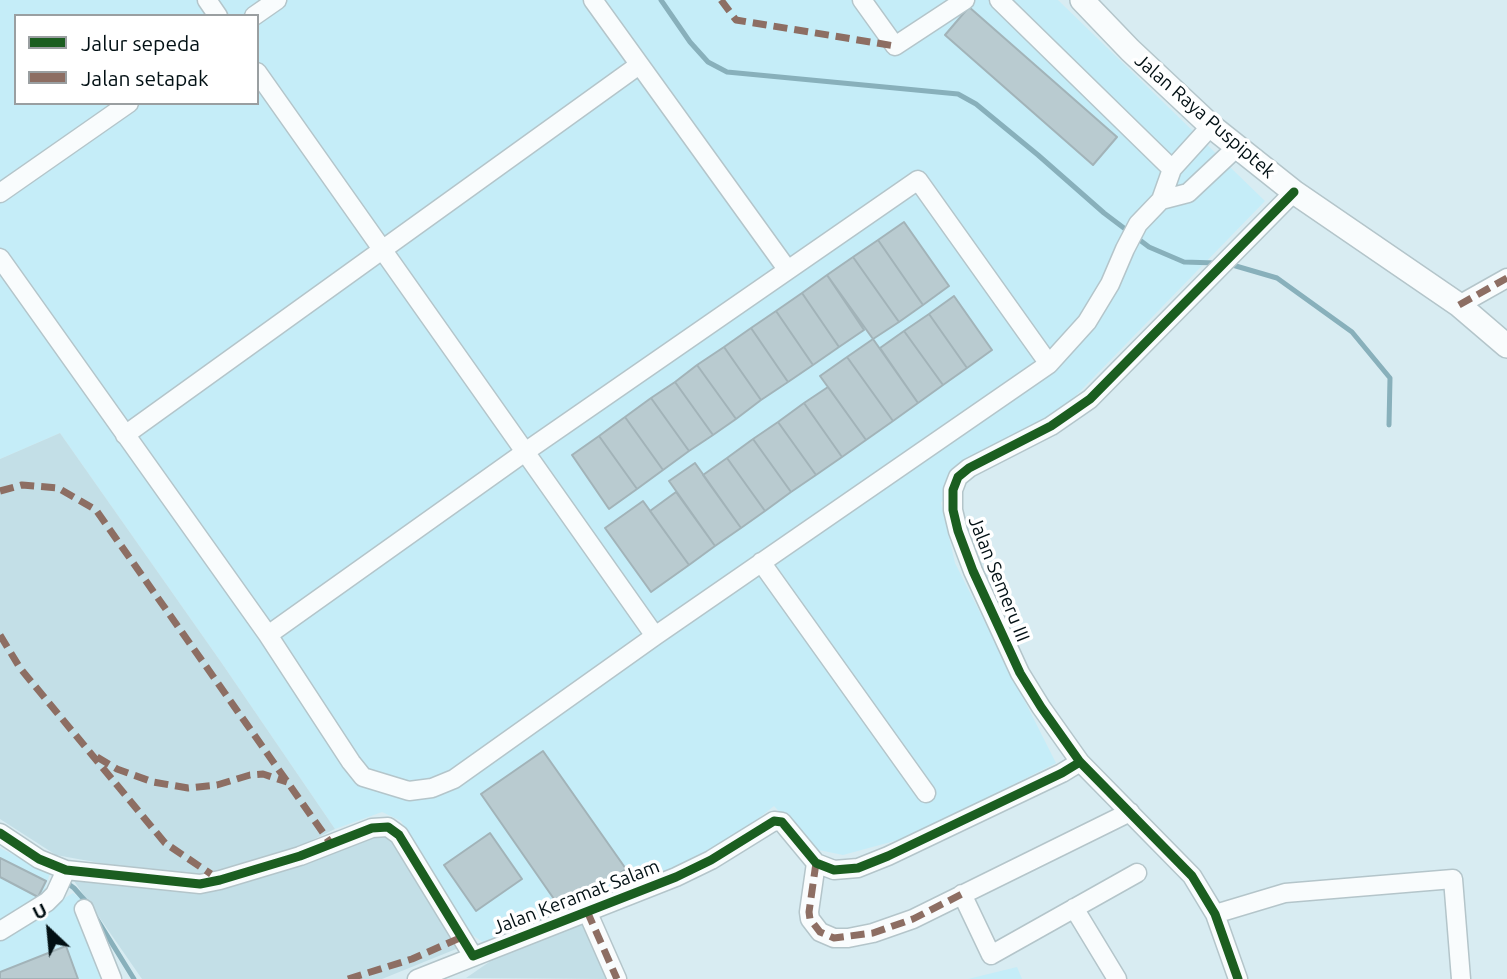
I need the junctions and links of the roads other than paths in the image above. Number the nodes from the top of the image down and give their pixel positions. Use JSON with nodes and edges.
{"nodes":[{"id":1,"x":277,"y":0,"type":"edge"},
{"id":2,"x":593,"y":0,"type":"edge"},
{"id":3,"x":862,"y":0,"type":"edge"},
{"id":4,"x":965,"y":0,"type":"edge"},
{"id":5,"x":999,"y":0,"type":"edge"},
{"id":6,"x":1082,"y":0,"type":"edge"},
{"id":7,"x":257,"y":14,"type":"edge"},
{"id":8,"x":639,"y":65,"type":"junction"},
{"id":9,"x":259,"y":75,"type":"edge"},
{"id":10,"x":126,"y":105,"type":"edge"},
{"id":11,"x":1210,"y":126,"type":"junction"},
{"id":12,"x":1237,"y":147,"type":"junction"},
{"id":13,"x":1172,"y":169,"type":"junction"},
{"id":14,"x":1294,"y":192,"type":"junction"},
{"id":15,"x":0,"y":193,"type":"edge"},
{"id":16,"x":1161,"y":200,"type":"junction"},
{"id":17,"x":382,"y":251,"type":"junction"},
{"id":18,"x":0,"y":258,"type":"edge"},
{"id":19,"x":786,"y":269,"type":"junction"},
{"id":20,"x":1507,"y":278,"type":"edge"},
{"id":21,"x":1459,"y":305,"type":"junction"},
{"id":22,"x":1507,"y":346,"type":"edge"},
{"id":23,"x":1049,"y":364,"type":"junction"},
{"id":24,"x":125,"y":435,"type":"junction"},
{"id":25,"x":525,"y":452,"type":"junction"},
{"id":26,"x":761,"y":562,"type":"junction"},
{"id":27,"x":268,"y":635,"type":"junction"},
{"id":28,"x":654,"y":636,"type":"junction"},
{"id":29,"x":1080,"y":762,"type":"junction"},
{"id":30,"x":926,"y":793,"type":"dead end"},
{"id":31,"x":1130,"y":812,"type":"junction"},
{"id":32,"x":0,"y":833,"type":"edge"},
{"id":33,"x":816,"y":863,"type":"junction"},
{"id":34,"x":1137,"y":873,"type":"dead end"},
{"id":35,"x":63,"y":878,"type":"junction"},
{"id":36,"x":962,"y":894,"type":"junction"},
{"id":37,"x":1074,"y":908,"type":"junction"},
{"id":38,"x":84,"y":909,"type":"dead end"},
{"id":39,"x":587,"y":911,"type":"junction"},
{"id":40,"x":1215,"y":914,"type":"junction"},
{"id":41,"x":0,"y":931,"type":"edge"},
{"id":42,"x":473,"y":956,"type":"junction"},
{"id":43,"x":112,"y":979,"type":"edge"},
{"id":44,"x":417,"y":979,"type":"edge"},
{"id":45,"x":617,"y":979,"type":"edge"},
{"id":46,"x":1117,"y":979,"type":"edge"},
{"id":47,"x":1238,"y":979,"type":"edge"},
{"id":48,"x":1461,"y":979,"type":"edge"}],
"edges":[{"from":1,"to":7,"type":"street"},
{"from":2,"to":8,"type":"street"},
{"from":3,"to":4,"type":"street"},
{"from":5,"to":13,"type":"street"},
{"from":6,"to":11,"type":"main road","name":"Jalan Raya Puspiptek"},
{"from":8,"to":17,"type":"street"},
{"from":8,"to":19,"type":"street"},
{"from":9,"to":17,"type":"street"},
{"from":10,"to":15,"type":"street"},
{"from":11,"to":12,"type":"main road","name":"Jalan Raya Puspiptek"},
{"from":11,"to":13,"type":"street"},
{"from":12,"to":14,"type":"main road","name":"Jalan Raya Puspiptek"},
{"from":12,"to":16,"type":"street"},
{"from":13,"to":16,"type":"street"},
{"from":14,"to":21,"type":"main road","name":"Jalan Raya Puspiptek"},
{"from":14,"to":29,"type":"street","name":"Jalan Semeru III"},
{"from":16,"to":23,"type":"street"},
{"from":17,"to":24,"type":"street"},
{"from":17,"to":25,"type":"street"},
{"from":18,"to":24,"type":"street"},
{"from":19,"to":23,"type":"street"},
{"from":19,"to":25,"type":"street"},
{"from":20,"to":21,"type":"street"},
{"from":21,"to":22,"type":"main road","name":"Jalan Raya Puspiptek"},
{"from":23,"to":26,"type":"street"},
{"from":24,"to":27,"type":"street"},
{"from":25,"to":27,"type":"street"},
{"from":25,"to":28,"type":"street"},
{"from":26,"to":28,"type":"street"},
{"from":26,"to":30,"type":"street"},
{"from":27,"to":28,"type":"street"},
{"from":29,"to":31,"type":"street","name":"Jalan Semeru III"},
{"from":29,"to":33,"type":"street"},
{"from":31,"to":36,"type":"street"},
{"from":31,"to":40,"type":"street","name":"Jalan Semeru III"},
{"from":32,"to":35,"type":"street"},
{"from":33,"to":36,"type":"street"},
{"from":33,"to":39,"type":"street","name":"Jalan Keramat Salam"},
{"from":34,"to":37,"type":"street"},
{"from":35,"to":41,"type":"street"},
{"from":35,"to":42,"type":"street"},
{"from":36,"to":37,"type":"street"},
{"from":37,"to":46,"type":"street"},
{"from":38,"to":43,"type":"street"},
{"from":39,"to":42,"type":"street","name":"Jalan Keramat Salam"},
{"from":39,"to":45,"type":"street"},
{"from":40,"to":47,"type":"street","name":"Jalan Semeru III"},
{"from":40,"to":48,"type":"street"},
{"from":42,"to":44,"type":"street","name":"Jalan Keramat Salam"}]}
